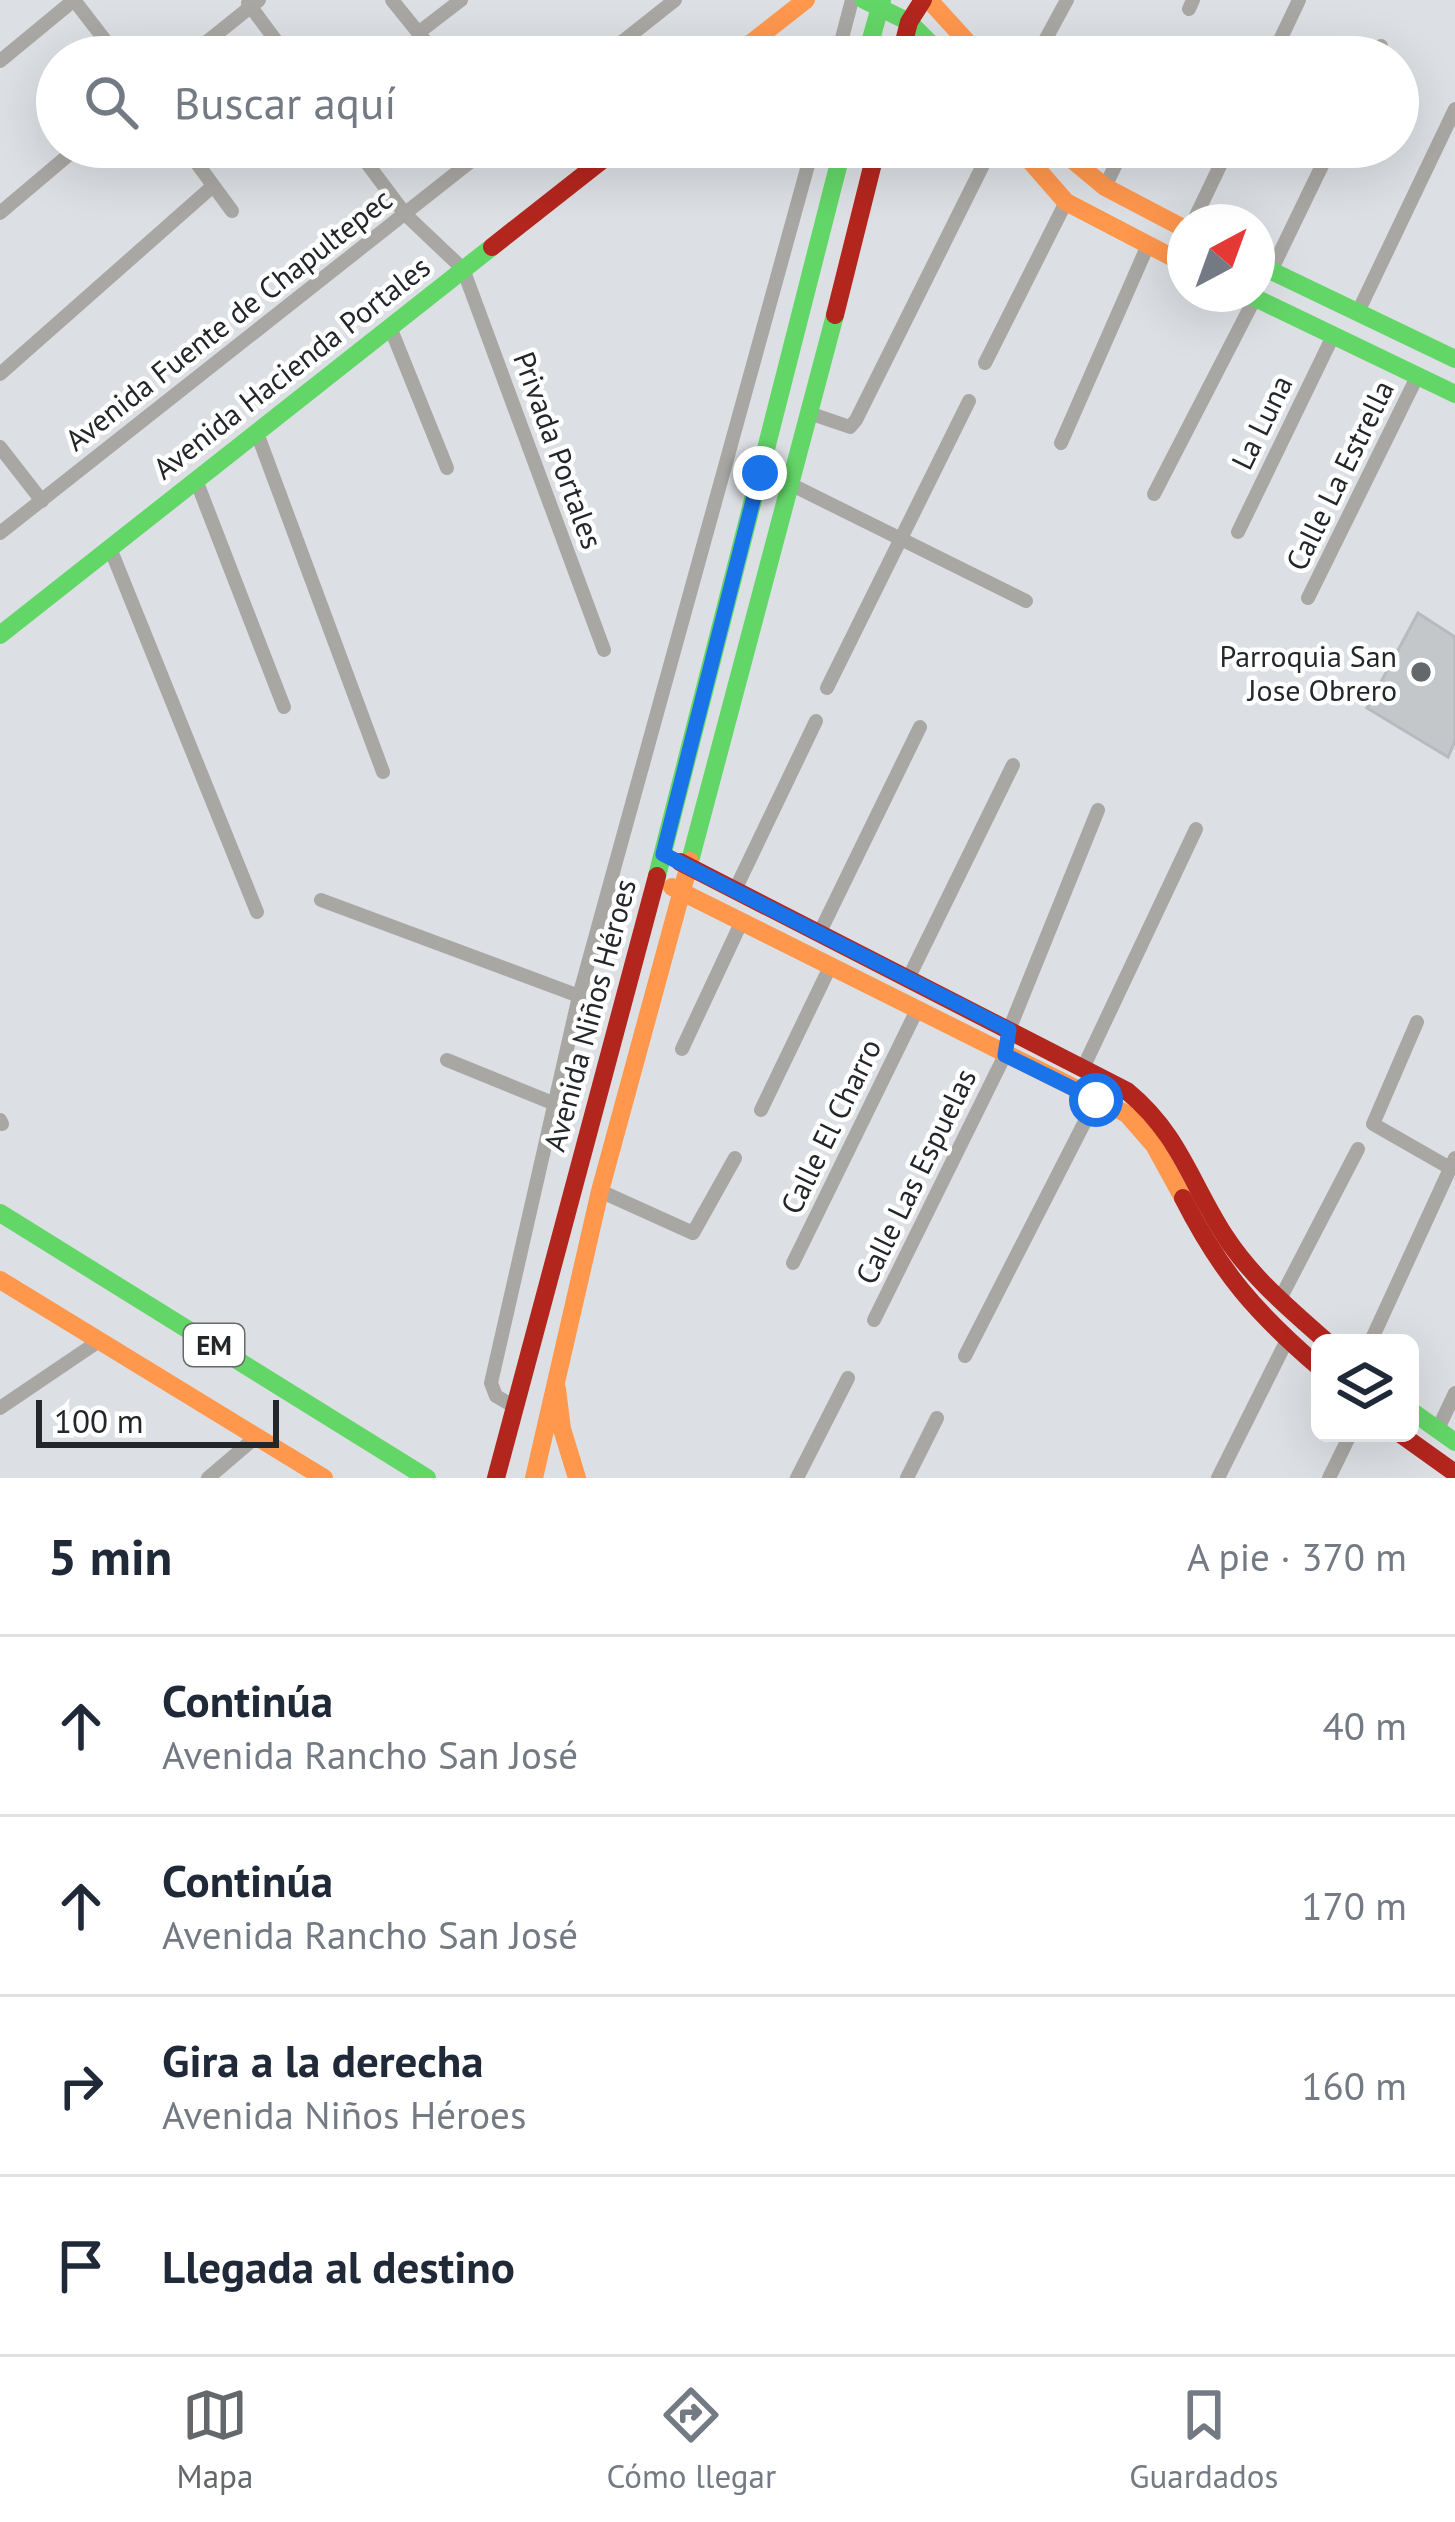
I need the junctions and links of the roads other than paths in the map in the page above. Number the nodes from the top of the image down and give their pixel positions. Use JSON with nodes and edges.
{"nodes":[{"id":1,"x":74,"y":0,"type":"edge"},
{"id":2,"x":392,"y":0,"type":"edge"},
{"id":3,"x":460,"y":0,"type":"edge"},
{"id":4,"x":675,"y":0,"type":"edge"},
{"id":5,"x":852,"y":0,"type":"edge"},
{"id":6,"x":926,"y":0,"type":"edge"},
{"id":7,"x":1067,"y":0,"type":"edge"},
{"id":8,"x":1299,"y":0,"type":"edge"},
{"id":9,"x":252,"y":2,"type":"edge"},
{"id":10,"x":875,"y":2,"type":"edge"},
{"id":11,"x":794,"y":4,"type":"edge"},
{"id":12,"x":909,"y":22,"type":"junction"},
{"id":13,"x":418,"y":33,"type":"junction"},
{"id":14,"x":102,"y":36,"type":"edge"},
{"id":15,"x":212,"y":36,"type":"edge"},
{"id":16,"x":274,"y":36,"type":"edge"},
{"id":17,"x":420,"y":36,"type":"edge"},
{"id":18,"x":630,"y":36,"type":"edge"},
{"id":19,"x":757,"y":36,"type":"edge"},
{"id":20,"x":843,"y":36,"type":"edge"},
{"id":21,"x":869,"y":36,"type":"edge"},
{"id":22,"x":905,"y":36,"type":"edge"},
{"id":23,"x":923,"y":36,"type":"edge"},
{"id":24,"x":961,"y":36,"type":"edge"},
{"id":25,"x":1047,"y":36,"type":"edge"},
{"id":26,"x":1282,"y":36,"type":"edge"},
{"id":27,"x":0,"y":61,"type":"edge"},
{"id":28,"x":1455,"y":109,"type":"edge"},
{"id":29,"x":53,"y":168,"type":"edge"},
{"id":30,"x":200,"y":168,"type":"edge"},
{"id":31,"x":371,"y":168,"type":"edge"},
{"id":32,"x":463,"y":168,"type":"edge"},
{"id":33,"x":592,"y":168,"type":"edge"},
{"id":34,"x":807,"y":168,"type":"edge"},
{"id":35,"x":838,"y":168,"type":"edge"},
{"id":36,"x":872,"y":168,"type":"edge"},
{"id":37,"x":981,"y":168,"type":"edge"},
{"id":38,"x":1036,"y":168,"type":"edge"},
{"id":39,"x":1083,"y":168,"type":"edge"},
{"id":40,"x":1114,"y":168,"type":"edge"},
{"id":41,"x":1219,"y":168,"type":"edge"},
{"id":42,"x":1319,"y":168,"type":"edge"},
{"id":43,"x":213,"y":186,"type":"junction"},
{"id":44,"x":1105,"y":187,"type":"junction"},
{"id":45,"x":1066,"y":202,"type":"junction"},
{"id":46,"x":1202,"y":204,"type":"edge"},
{"id":47,"x":0,"y":212,"type":"edge"},
{"id":48,"x":232,"y":212,"type":"dead end"},
{"id":49,"x":405,"y":214,"type":"junction"},
{"id":50,"x":1167,"y":220,"type":"edge"},
{"id":51,"x":1148,"y":245,"type":"junction"},
{"id":52,"x":1275,"y":248,"type":"edge"},
{"id":53,"x":1167,"y":255,"type":"edge"},
{"id":54,"x":463,"y":269,"type":"junction"},
{"id":55,"x":1275,"y":273,"type":"edge"},
{"id":56,"x":1275,"y":308,"type":"edge"},
{"id":57,"x":1243,"y":312,"type":"edge"},
{"id":58,"x":1358,"y":312,"type":"junction"},
{"id":59,"x":390,"y":327,"type":"junction"},
{"id":60,"x":1333,"y":336,"type":"junction"},
{"id":61,"x":1452,"y":351,"type":"edge"},
{"id":62,"x":986,"y":363,"type":"dead end"},
{"id":63,"x":0,"y":374,"type":"edge"},
{"id":64,"x":1417,"y":377,"type":"junction"},
{"id":65,"x":1455,"y":394,"type":"edge"},
{"id":66,"x":968,"y":401,"type":"dead end"},
{"id":67,"x":809,"y":412,"type":"junction"},
{"id":68,"x":257,"y":433,"type":"junction"},
{"id":69,"x":1061,"y":443,"type":"dead end"},
{"id":70,"x":0,"y":448,"type":"edge"},
{"id":71,"x":447,"y":468,"type":"dead end"},
{"id":72,"x":760,"y":473,"type":"junction"},
{"id":73,"x":196,"y":480,"type":"junction"},
{"id":74,"x":792,"y":484,"type":"junction"},
{"id":75,"x":1154,"y":494,"type":"dead end"},
{"id":76,"x":42,"y":501,"type":"junction"},
{"id":77,"x":1238,"y":532,"type":"dead end"},
{"id":78,"x":0,"y":533,"type":"edge"},
{"id":79,"x":901,"y":538,"type":"junction"},
{"id":80,"x":110,"y":548,"type":"junction"},
{"id":81,"x":1308,"y":598,"type":"dead end"},
{"id":82,"x":1026,"y":601,"type":"dead end"},
{"id":83,"x":0,"y":635,"type":"edge"},
{"id":84,"x":604,"y":650,"type":"dead end"},
{"id":85,"x":827,"y":688,"type":"dead end"},
{"id":86,"x":284,"y":707,"type":"dead end"},
{"id":87,"x":816,"y":721,"type":"dead end"},
{"id":88,"x":920,"y":727,"type":"dead end"},
{"id":89,"x":1013,"y":765,"type":"dead end"},
{"id":90,"x":383,"y":772,"type":"dead end"},
{"id":91,"x":1099,"y":810,"type":"dead end"},
{"id":92,"x":1196,"y":829,"type":"dead end"},
{"id":93,"x":663,"y":854,"type":"junction"},
{"id":94,"x":686,"y":865,"type":"junction"},
{"id":95,"x":656,"y":879,"type":"junction"},
{"id":96,"x":679,"y":890,"type":"junction"},
{"id":97,"x":736,"y":890,"type":"junction"},
{"id":98,"x":321,"y":900,"type":"dead end"},
{"id":99,"x":256,"y":911,"type":"dead end"},
{"id":100,"x":741,"y":923,"type":"junction"},
{"id":101,"x":819,"y":934,"type":"junction"},
{"id":102,"x":830,"y":969,"type":"junction"},
{"id":103,"x":909,"y":976,"type":"junction"},
{"id":104,"x":579,"y":996,"type":"junction"},
{"id":105,"x":916,"y":1012,"type":"junction"},
{"id":106,"x":1417,"y":1022,"type":"dead end"},
{"id":107,"x":1009,"y":1030,"type":"junction"},
{"id":108,"x":682,"y":1049,"type":"dead end"},
{"id":109,"x":1005,"y":1055,"type":"junction"},
{"id":110,"x":447,"y":1060,"type":"dead end"},
{"id":111,"x":1084,"y":1066,"type":"junction"},
{"id":112,"x":1096,"y":1100,"type":"junction"},
{"id":113,"x":554,"y":1104,"type":"junction"},
{"id":114,"x":761,"y":1111,"type":"dead end"},
{"id":115,"x":1358,"y":1149,"type":"dead end"},
{"id":116,"x":735,"y":1158,"type":"dead end"},
{"id":117,"x":1453,"y":1163,"type":"edge"},
{"id":118,"x":1449,"y":1189,"type":"edge"},
{"id":119,"x":600,"y":1191,"type":"junction"},
{"id":120,"x":0,"y":1213,"type":"edge"},
{"id":121,"x":793,"y":1263,"type":"dead end"},
{"id":122,"x":0,"y":1280,"type":"edge"},
{"id":123,"x":1279,"y":1300,"type":"junction"},
{"id":124,"x":874,"y":1320,"type":"dead end"},
{"id":125,"x":1318,"y":1334,"type":"edge"},
{"id":126,"x":1375,"y":1334,"type":"edge"},
{"id":127,"x":1287,"y":1340,"type":"junction"},
{"id":128,"x":99,"y":1341,"type":"junction"},
{"id":129,"x":965,"y":1356,"type":"dead end"},
{"id":130,"x":1311,"y":1360,"type":"edge"},
{"id":131,"x":555,"y":1375,"type":"junction"},
{"id":132,"x":848,"y":1378,"type":"dead end"},
{"id":133,"x":1455,"y":1393,"type":"edge"},
{"id":134,"x":515,"y":1407,"type":"junction"},
{"id":135,"x":0,"y":1408,"type":"edge"},
{"id":136,"x":1419,"y":1417,"type":"edge"},
{"id":137,"x":938,"y":1418,"type":"dead end"},
{"id":138,"x":1437,"y":1431,"type":"junction"},
{"id":139,"x":256,"y":1437,"type":"junction"},
{"id":140,"x":1346,"y":1442,"type":"edge"},
{"id":141,"x":1409,"y":1442,"type":"edge"},
{"id":142,"x":1455,"y":1442,"type":"edge"},
{"id":143,"x":1442,"y":1472,"type":"edge"},
{"id":144,"x":208,"y":1478,"type":"edge"},
{"id":145,"x":325,"y":1478,"type":"edge"},
{"id":146,"x":427,"y":1478,"type":"edge"},
{"id":147,"x":496,"y":1478,"type":"edge"},
{"id":148,"x":534,"y":1478,"type":"edge"},
{"id":149,"x":577,"y":1478,"type":"edge"},
{"id":150,"x":797,"y":1478,"type":"edge"},
{"id":151,"x":907,"y":1478,"type":"edge"},
{"id":152,"x":1218,"y":1478,"type":"edge"},
{"id":153,"x":1328,"y":1478,"type":"edge"}],
"edges":[{"from":1,"to":14,"type":"street"},
{"from":1,"to":27,"type":"street"},
{"from":2,"to":13,"type":"street"},
{"from":3,"to":13,"type":"street"},
{"from":4,"to":18,"type":"street"},
{"from":5,"to":20,"type":"street"},
{"from":6,"to":12,"type":"main road"},
{"from":6,"to":24,"type":"main road"},
{"from":7,"to":25,"type":"street"},
{"from":8,"to":26,"type":"street"},
{"from":9,"to":15,"type":"street"},
{"from":9,"to":16,"type":"street"},
{"from":10,"to":12,"type":"main road"},
{"from":10,"to":21,"type":"main road"},
{"from":11,"to":19,"type":"main road"},
{"from":12,"to":22,"type":"main road"},
{"from":12,"to":23,"type":"main road"},
{"from":13,"to":17,"type":"street"},
{"from":28,"to":58,"type":"street"},
{"from":29,"to":47,"type":"street"},
{"from":30,"to":43,"type":"street"},
{"from":31,"to":49,"type":"street"},
{"from":32,"to":49,"type":"street","name":"Avenida Fuente de Chapultepec"},
{"from":33,"to":54,"type":"main road","name":"Avenida Hacienda Portales"},
{"from":34,"to":104,"type":"street"},
{"from":35,"to":72,"type":"main road","name":"Avenida Niños Héroes"},
{"from":36,"to":67,"type":"main road","name":"Avenida Niños Héroes"},
{"from":37,"to":67,"type":"street"},
{"from":38,"to":45,"type":"main road"},
{"from":39,"to":44,"type":"main road"},
{"from":40,"to":44,"type":"street"},
{"from":41,"to":46,"type":"street"},
{"from":42,"to":52,"type":"street"},
{"from":43,"to":48,"type":"street"},
{"from":43,"to":63,"type":"street"},
{"from":44,"to":50,"type":"main road"},
{"from":45,"to":51,"type":"main road"},
{"from":45,"to":62,"type":"street"},
{"from":49,"to":54,"type":"street"},
{"from":49,"to":76,"type":"street","name":"Avenida Fuente de Chapultepec"},
{"from":51,"to":53,"type":"main road"},
{"from":51,"to":69,"type":"street"},
{"from":54,"to":59,"type":"main road","name":"Avenida Hacienda Portales"},
{"from":54,"to":84,"type":"street","name":"Privada Portales"},
{"from":55,"to":58,"type":"main road"},
{"from":56,"to":60,"type":"main road"},
{"from":57,"to":75,"type":"street"},
{"from":58,"to":61,"type":"main road"},
{"from":59,"to":68,"type":"main road","name":"Avenida Hacienda Portales"},
{"from":59,"to":71,"type":"street"},
{"from":60,"to":64,"type":"main road"},
{"from":60,"to":77,"type":"street","name":"La Luna"},
{"from":64,"to":65,"type":"main road"},
{"from":64,"to":81,"type":"street","name":"Calle La Estrella"},
{"from":66,"to":79,"type":"street"},
{"from":67,"to":74,"type":"main road","name":"Avenida Niños Héroes"},
{"from":68,"to":73,"type":"main road","name":"Avenida Hacienda Portales"},
{"from":68,"to":90,"type":"street"},
{"from":70,"to":76,"type":"street"},
{"from":72,"to":74,"type":"street"},
{"from":72,"to":93,"type":"main road","name":"Avenida Niños Héroes"},
{"from":73,"to":80,"type":"main road","name":"Avenida Hacienda Portales"},
{"from":73,"to":86,"type":"street"},
{"from":74,"to":79,"type":"street"},
{"from":74,"to":94,"type":"main road","name":"Avenida Niños Héroes"},
{"from":76,"to":78,"type":"street","name":"Avenida Fuente de Chapultepec"},
{"from":79,"to":82,"type":"street"},
{"from":79,"to":85,"type":"street"},
{"from":80,"to":83,"type":"main road","name":"Avenida Hacienda Portales"},
{"from":80,"to":99,"type":"street"},
{"from":87,"to":97,"type":"street"},
{"from":88,"to":101,"type":"street"},
{"from":89,"to":103,"type":"street"},
{"from":91,"to":107,"type":"street","name":"Calle Las Espuelas"},
{"from":92,"to":111,"type":"street"},
{"from":93,"to":94,"type":"main road"},
{"from":93,"to":95,"type":"main road","name":"Avenida Niños Héroes"},
{"from":94,"to":96,"type":"main road","name":"Avenida Niños Héroes"},
{"from":94,"to":97,"type":"main road"},
{"from":95,"to":96,"type":"main road"},
{"from":95,"to":134,"type":"main road","name":"Avenida Niños Héroes"},
{"from":96,"to":100,"type":"main road"},
{"from":96,"to":119,"type":"main road","name":"Avenida Niños Héroes"},
{"from":97,"to":101,"type":"main road"},
{"from":98,"to":104,"type":"street"},
{"from":100,"to":102,"type":"main road"},
{"from":100,"to":108,"type":"street"},
{"from":101,"to":103,"type":"main road"},
{"from":102,"to":105,"type":"main road"},
{"from":102,"to":114,"type":"street"},
{"from":103,"to":107,"type":"main road"},
{"from":104,"to":113,"type":"street"},
{"from":105,"to":109,"type":"main road"},
{"from":105,"to":121,"type":"street","name":"Calle El Charro"},
{"from":106,"to":117,"type":"street"},
{"from":107,"to":109,"type":"street","name":"Calle Las Espuelas"},
{"from":107,"to":111,"type":"main road"},
{"from":109,"to":112,"type":"main road"},
{"from":109,"to":124,"type":"street","name":"Calle Las Espuelas"},
{"from":110,"to":113,"type":"street"},
{"from":111,"to":123,"type":"main road"},
{"from":112,"to":127,"type":"main road"},
{"from":112,"to":129,"type":"street"},
{"from":113,"to":134,"type":"street"},
{"from":115,"to":123,"type":"street"},
{"from":116,"to":119,"type":"street"},
{"from":117,"to":118,"type":"street"},
{"from":118,"to":126,"type":"street"},
{"from":119,"to":131,"type":"main road","name":"Avenida Niños Héroes"},
{"from":120,"to":146,"type":"main road","number":"EM"},
{"from":122,"to":128,"type":"main road","number":"EM"},
{"from":123,"to":125,"type":"main road"},
{"from":127,"to":130,"type":"main road"},
{"from":127,"to":152,"type":"street"},
{"from":128,"to":135,"type":"street"},
{"from":128,"to":139,"type":"main road","number":"EM"},
{"from":131,"to":148,"type":"main road","name":"Avenida Niños Héroes"},
{"from":131,"to":149,"type":"main road"},
{"from":132,"to":150,"type":"street"},
{"from":133,"to":138,"type":"street"},
{"from":134,"to":147,"type":"main road","name":"Avenida Niños Héroes"},
{"from":136,"to":138,"type":"main road"},
{"from":137,"to":151,"type":"street"},
{"from":138,"to":142,"type":"main road"},
{"from":139,"to":144,"type":"street"},
{"from":139,"to":145,"type":"main road","number":"EM"},
{"from":140,"to":153,"type":"street"},
{"from":141,"to":143,"type":"main road"}]}
